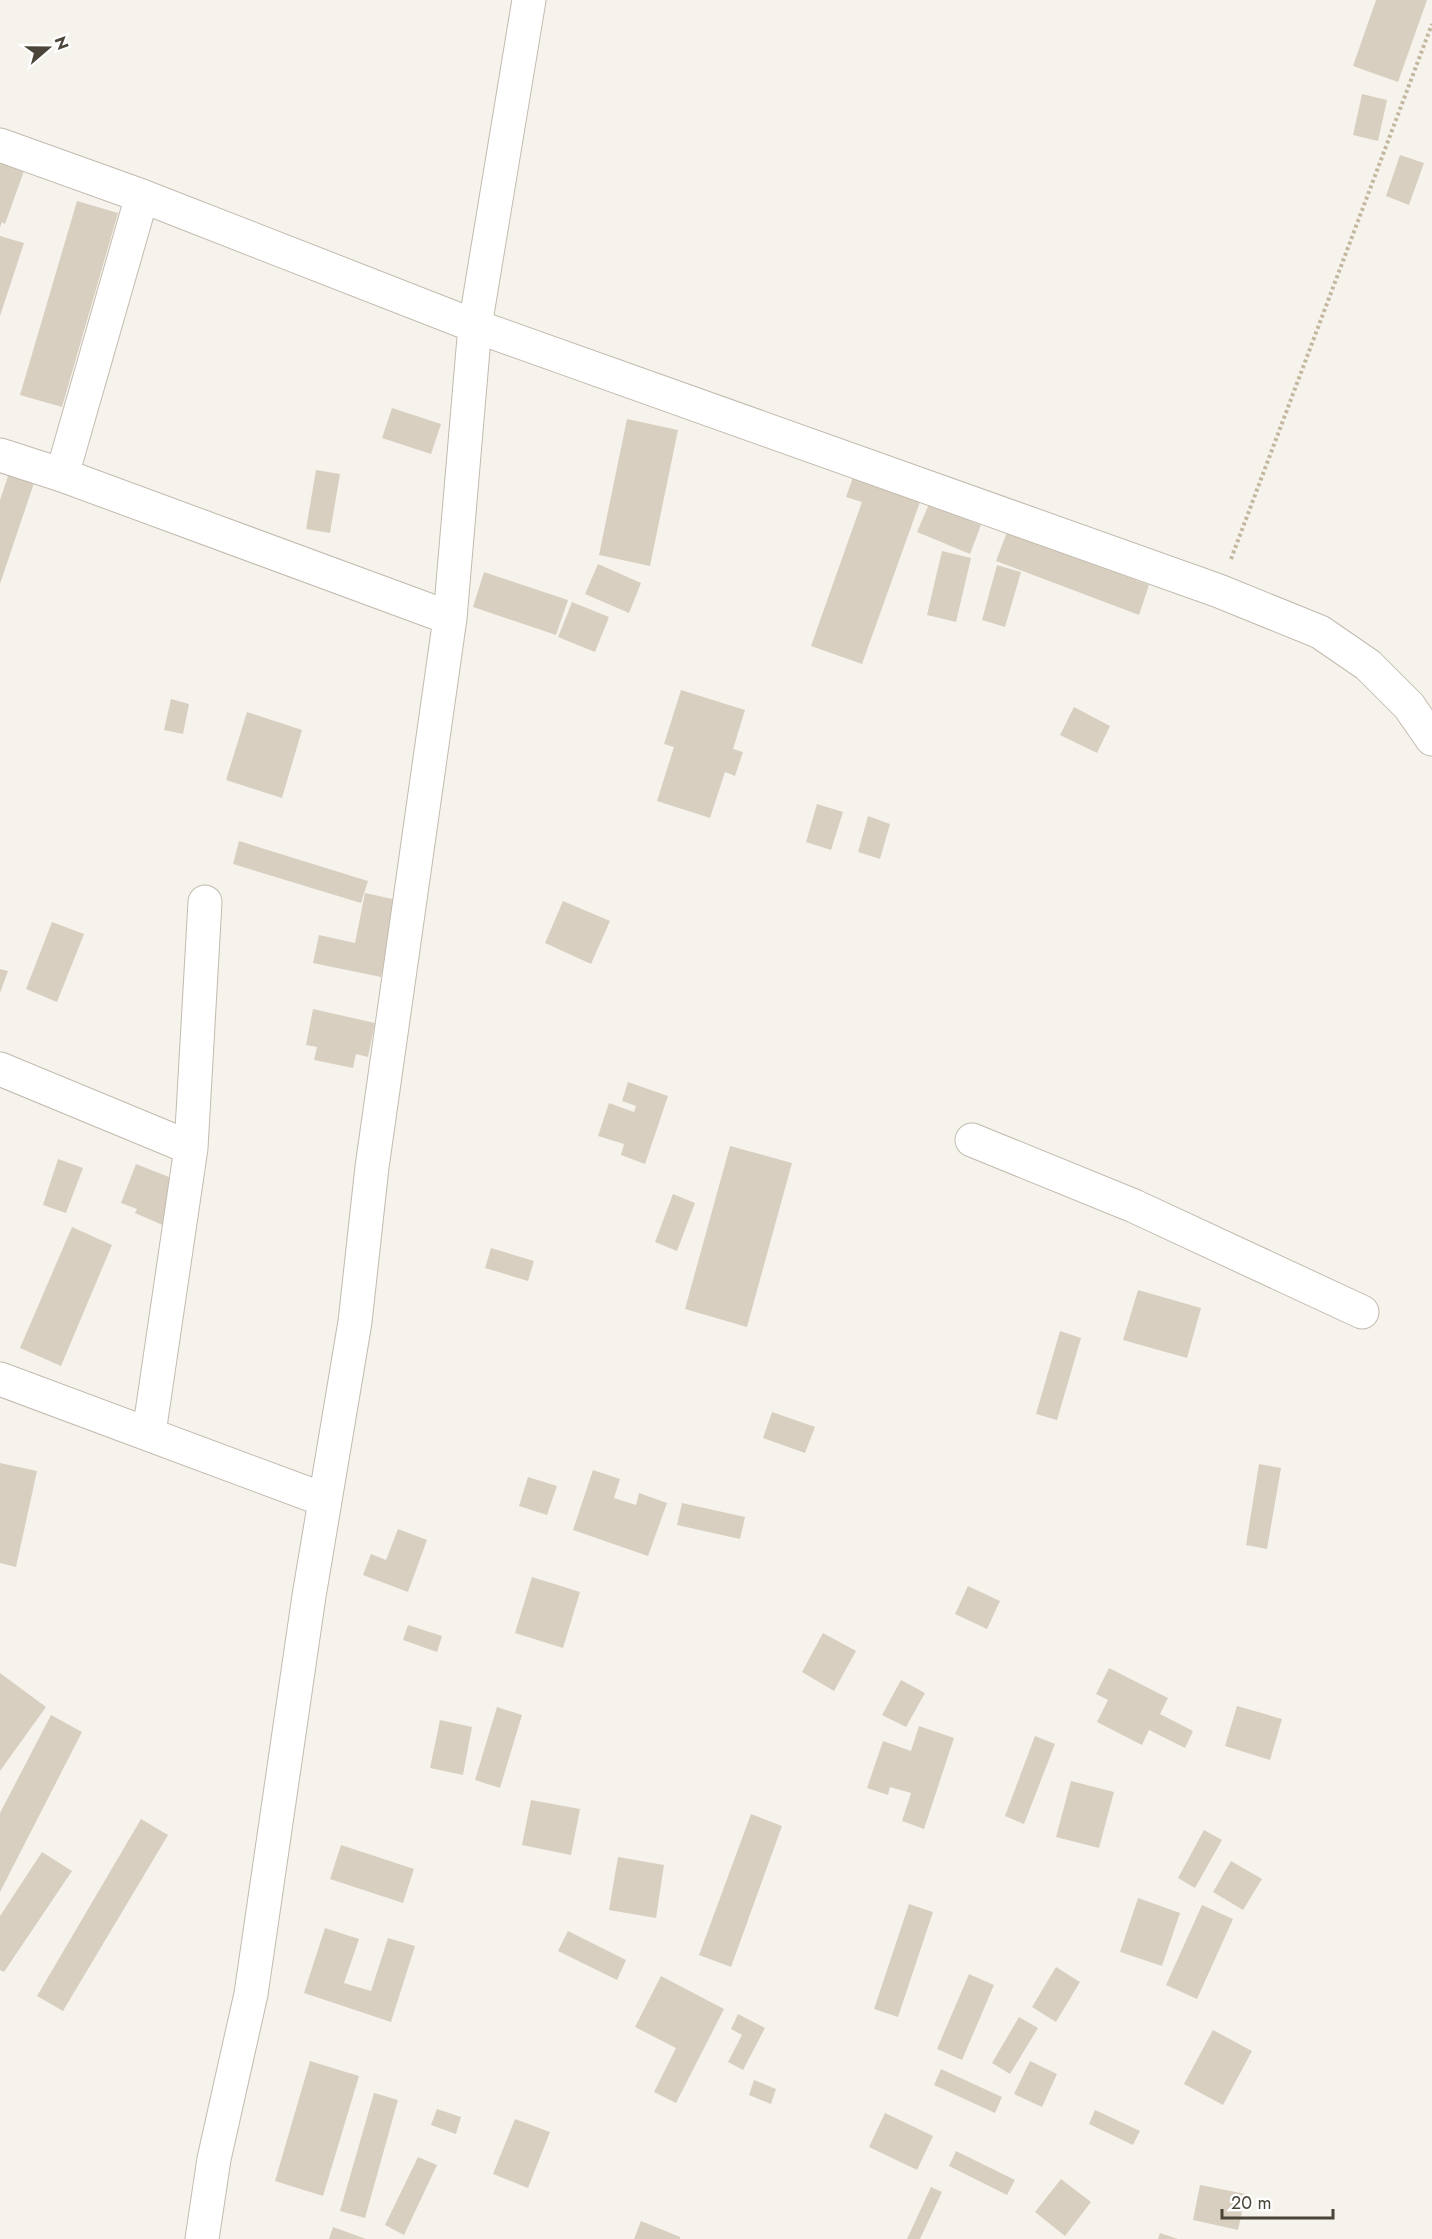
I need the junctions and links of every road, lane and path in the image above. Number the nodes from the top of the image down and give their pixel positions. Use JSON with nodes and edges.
{"nodes":[{"id":1,"x":529,"y":0,"type":"edge"},
{"id":2,"x":1432,"y":24,"type":"edge"},
{"id":3,"x":0,"y":145,"type":"edge"},
{"id":4,"x":142,"y":196,"type":"junction"},
{"id":5,"x":475,"y":326,"type":"junction"},
{"id":6,"x":0,"y":454,"type":"edge"},
{"id":7,"x":62,"y":475,"type":"junction"},
{"id":8,"x":1219,"y":591,"type":"junction"},
{"id":9,"x":450,"y":618,"type":"junction"},
{"id":10,"x":1432,"y":739,"type":"edge"},
{"id":11,"x":205,"y":902,"type":"dead end"},
{"id":12,"x":0,"y":1069,"type":"edge"},
{"id":13,"x":972,"y":1140,"type":"dead end"},
{"id":14,"x":191,"y":1148,"type":"junction"},
{"id":15,"x":1362,"y":1312,"type":"dead end"},
{"id":16,"x":0,"y":1379,"type":"edge"},
{"id":17,"x":149,"y":1433,"type":"junction"},
{"id":18,"x":325,"y":1500,"type":"junction"},
{"id":19,"x":202,"y":2239,"type":"edge"}],
"edges":[{"from":1,"to":5,"type":"street"},
{"from":2,"to":8,"type":"path"},
{"from":3,"to":4,"type":"street"},
{"from":4,"to":5,"type":"street"},
{"from":4,"to":7,"type":"street"},
{"from":5,"to":8,"type":"street"},
{"from":5,"to":9,"type":"street"},
{"from":6,"to":7,"type":"street"},
{"from":7,"to":9,"type":"street"},
{"from":8,"to":10,"type":"street"},
{"from":9,"to":18,"type":"street"},
{"from":11,"to":14,"type":"street"},
{"from":12,"to":14,"type":"street"},
{"from":13,"to":15,"type":"street"},
{"from":14,"to":17,"type":"street"},
{"from":16,"to":17,"type":"street"},
{"from":17,"to":18,"type":"street"},
{"from":18,"to":19,"type":"street"}]}
